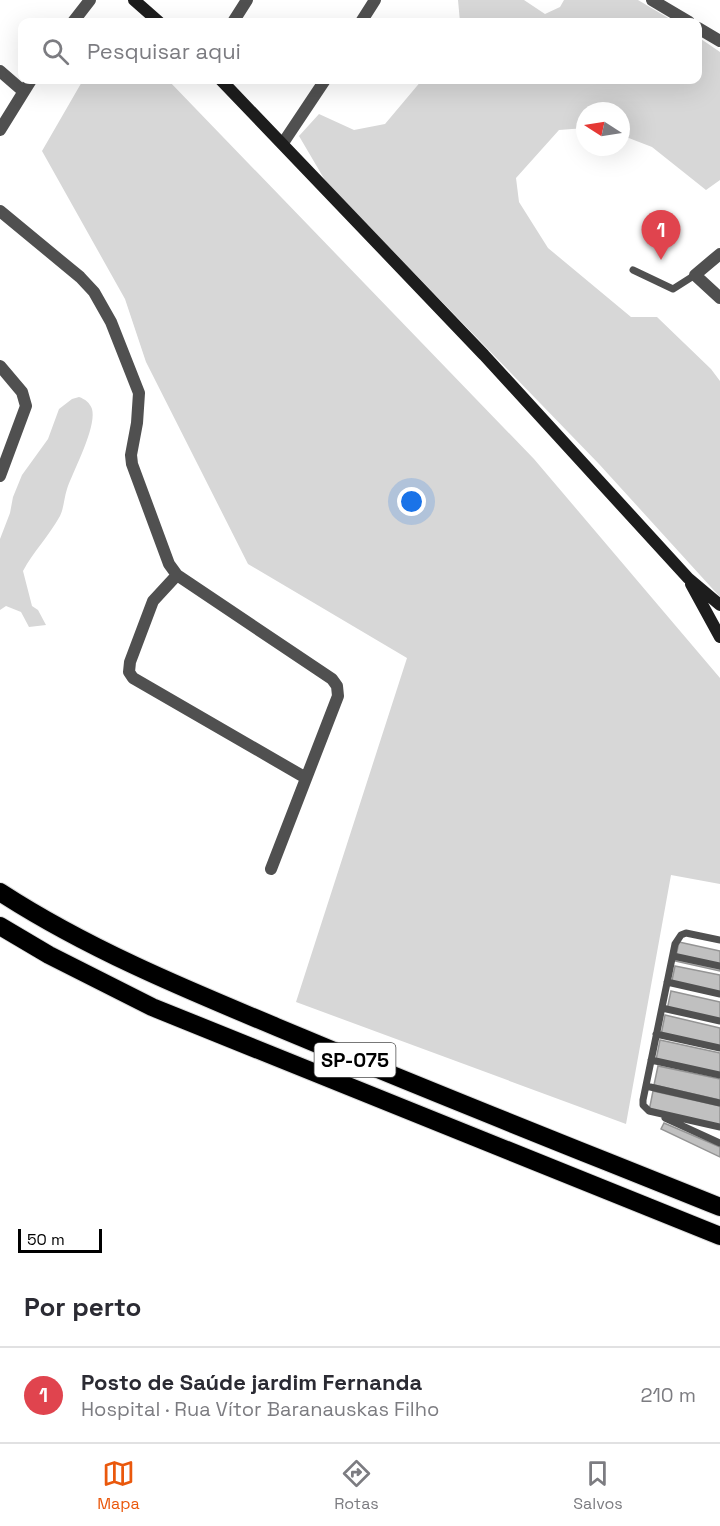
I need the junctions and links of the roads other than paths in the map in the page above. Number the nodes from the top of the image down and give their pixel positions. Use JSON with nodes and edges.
{"nodes":[{"id":1,"x":90,"y":0,"type":"edge"},
{"id":2,"x":135,"y":0,"type":"edge"},
{"id":3,"x":247,"y":0,"type":"edge"},
{"id":4,"x":375,"y":0,"type":"edge"},
{"id":5,"x":652,"y":0,"type":"edge"},
{"id":6,"x":76,"y":18,"type":"edge"},
{"id":7,"x":155,"y":18,"type":"edge"},
{"id":8,"x":236,"y":18,"type":"edge"},
{"id":9,"x":364,"y":18,"type":"edge"},
{"id":10,"x":682,"y":18,"type":"edge"},
{"id":11,"x":702,"y":31,"type":"edge"},
{"id":12,"x":720,"y":42,"type":"edge"},
{"id":13,"x":0,"y":71,"type":"edge"},
{"id":14,"x":29,"y":84,"type":"edge"},
{"id":15,"x":225,"y":84,"type":"edge"},
{"id":16,"x":322,"y":84,"type":"edge"},
{"id":17,"x":23,"y":91,"type":"junction"},
{"id":18,"x":0,"y":130,"type":"edge"},
{"id":19,"x":283,"y":143,"type":"junction"},
{"id":20,"x":0,"y":211,"type":"edge"},
{"id":21,"x":720,"y":254,"type":"edge"},
{"id":22,"x":633,"y":270,"type":"dead end"},
{"id":23,"x":694,"y":275,"type":"junction"},
{"id":24,"x":720,"y":298,"type":"edge"},
{"id":25,"x":0,"y":366,"type":"edge"},
{"id":26,"x":0,"y":477,"type":"edge"},
{"id":27,"x":177,"y":575,"type":"junction"},
{"id":28,"x":688,"y":578,"type":"junction"},
{"id":29,"x":720,"y":604,"type":"edge"},
{"id":30,"x":720,"y":637,"type":"edge"},
{"id":31,"x":306,"y":778,"type":"junction"},
{"id":32,"x":271,"y":869,"type":"dead end"},
{"id":33,"x":0,"y":892,"type":"edge"},
{"id":34,"x":0,"y":926,"type":"edge"},
{"id":35,"x":720,"y":940,"type":"edge"},
{"id":36,"x":673,"y":956,"type":"junction"},
{"id":37,"x":720,"y":966,"type":"edge"},
{"id":38,"x":667,"y":982,"type":"junction"},
{"id":39,"x":720,"y":994,"type":"edge"},
{"id":40,"x":662,"y":1008,"type":"junction"},
{"id":41,"x":720,"y":1021,"type":"edge"},
{"id":42,"x":656,"y":1034,"type":"junction"},
{"id":43,"x":720,"y":1048,"type":"edge"},
{"id":44,"x":651,"y":1060,"type":"junction"},
{"id":45,"x":720,"y":1075,"type":"edge"},
{"id":46,"x":646,"y":1086,"type":"junction"},
{"id":47,"x":720,"y":1103,"type":"edge"},
{"id":48,"x":649,"y":1111,"type":"junction"},
{"id":49,"x":720,"y":1127,"type":"edge"},
{"id":50,"x":720,"y":1143,"type":"edge"},
{"id":51,"x":720,"y":1207,"type":"edge"},
{"id":52,"x":720,"y":1236,"type":"edge"}],
"edges":[{"from":1,"to":6,"type":"street"},
{"from":2,"to":7,"type":"main road"},
{"from":3,"to":8,"type":"street"},
{"from":4,"to":9,"type":"street"},
{"from":5,"to":10,"type":"street"},
{"from":11,"to":12,"type":"street"},
{"from":13,"to":17,"type":"street"},
{"from":14,"to":17,"type":"street"},
{"from":15,"to":19,"type":"main road"},
{"from":16,"to":19,"type":"street"},
{"from":17,"to":18,"type":"street"},
{"from":19,"to":28,"type":"main road"},
{"from":20,"to":27,"type":"street"},
{"from":21,"to":23,"type":"street"},
{"from":22,"to":23,"type":"lane"},
{"from":23,"to":24,"type":"street"},
{"from":25,"to":26,"type":"street"},
{"from":27,"to":31,"type":"street"},
{"from":27,"to":31,"type":"street"},
{"from":28,"to":29,"type":"main road"},
{"from":28,"to":30,"type":"main road"},
{"from":31,"to":32,"type":"street"},
{"from":33,"to":51,"type":"highway","number":"SP-075"},
{"from":34,"to":52,"type":"highway","number":"SP-075"},
{"from":35,"to":36,"type":"lane"},
{"from":36,"to":37,"type":"lane"},
{"from":36,"to":38,"type":"lane"},
{"from":38,"to":39,"type":"lane"},
{"from":38,"to":40,"type":"lane"},
{"from":40,"to":41,"type":"lane"},
{"from":40,"to":42,"type":"lane"},
{"from":42,"to":43,"type":"lane"},
{"from":42,"to":44,"type":"lane"},
{"from":44,"to":45,"type":"lane"},
{"from":44,"to":46,"type":"lane"},
{"from":46,"to":47,"type":"lane"},
{"from":46,"to":48,"type":"lane"},
{"from":48,"to":49,"type":"lane"},
{"from":48,"to":50,"type":"lane"}]}
